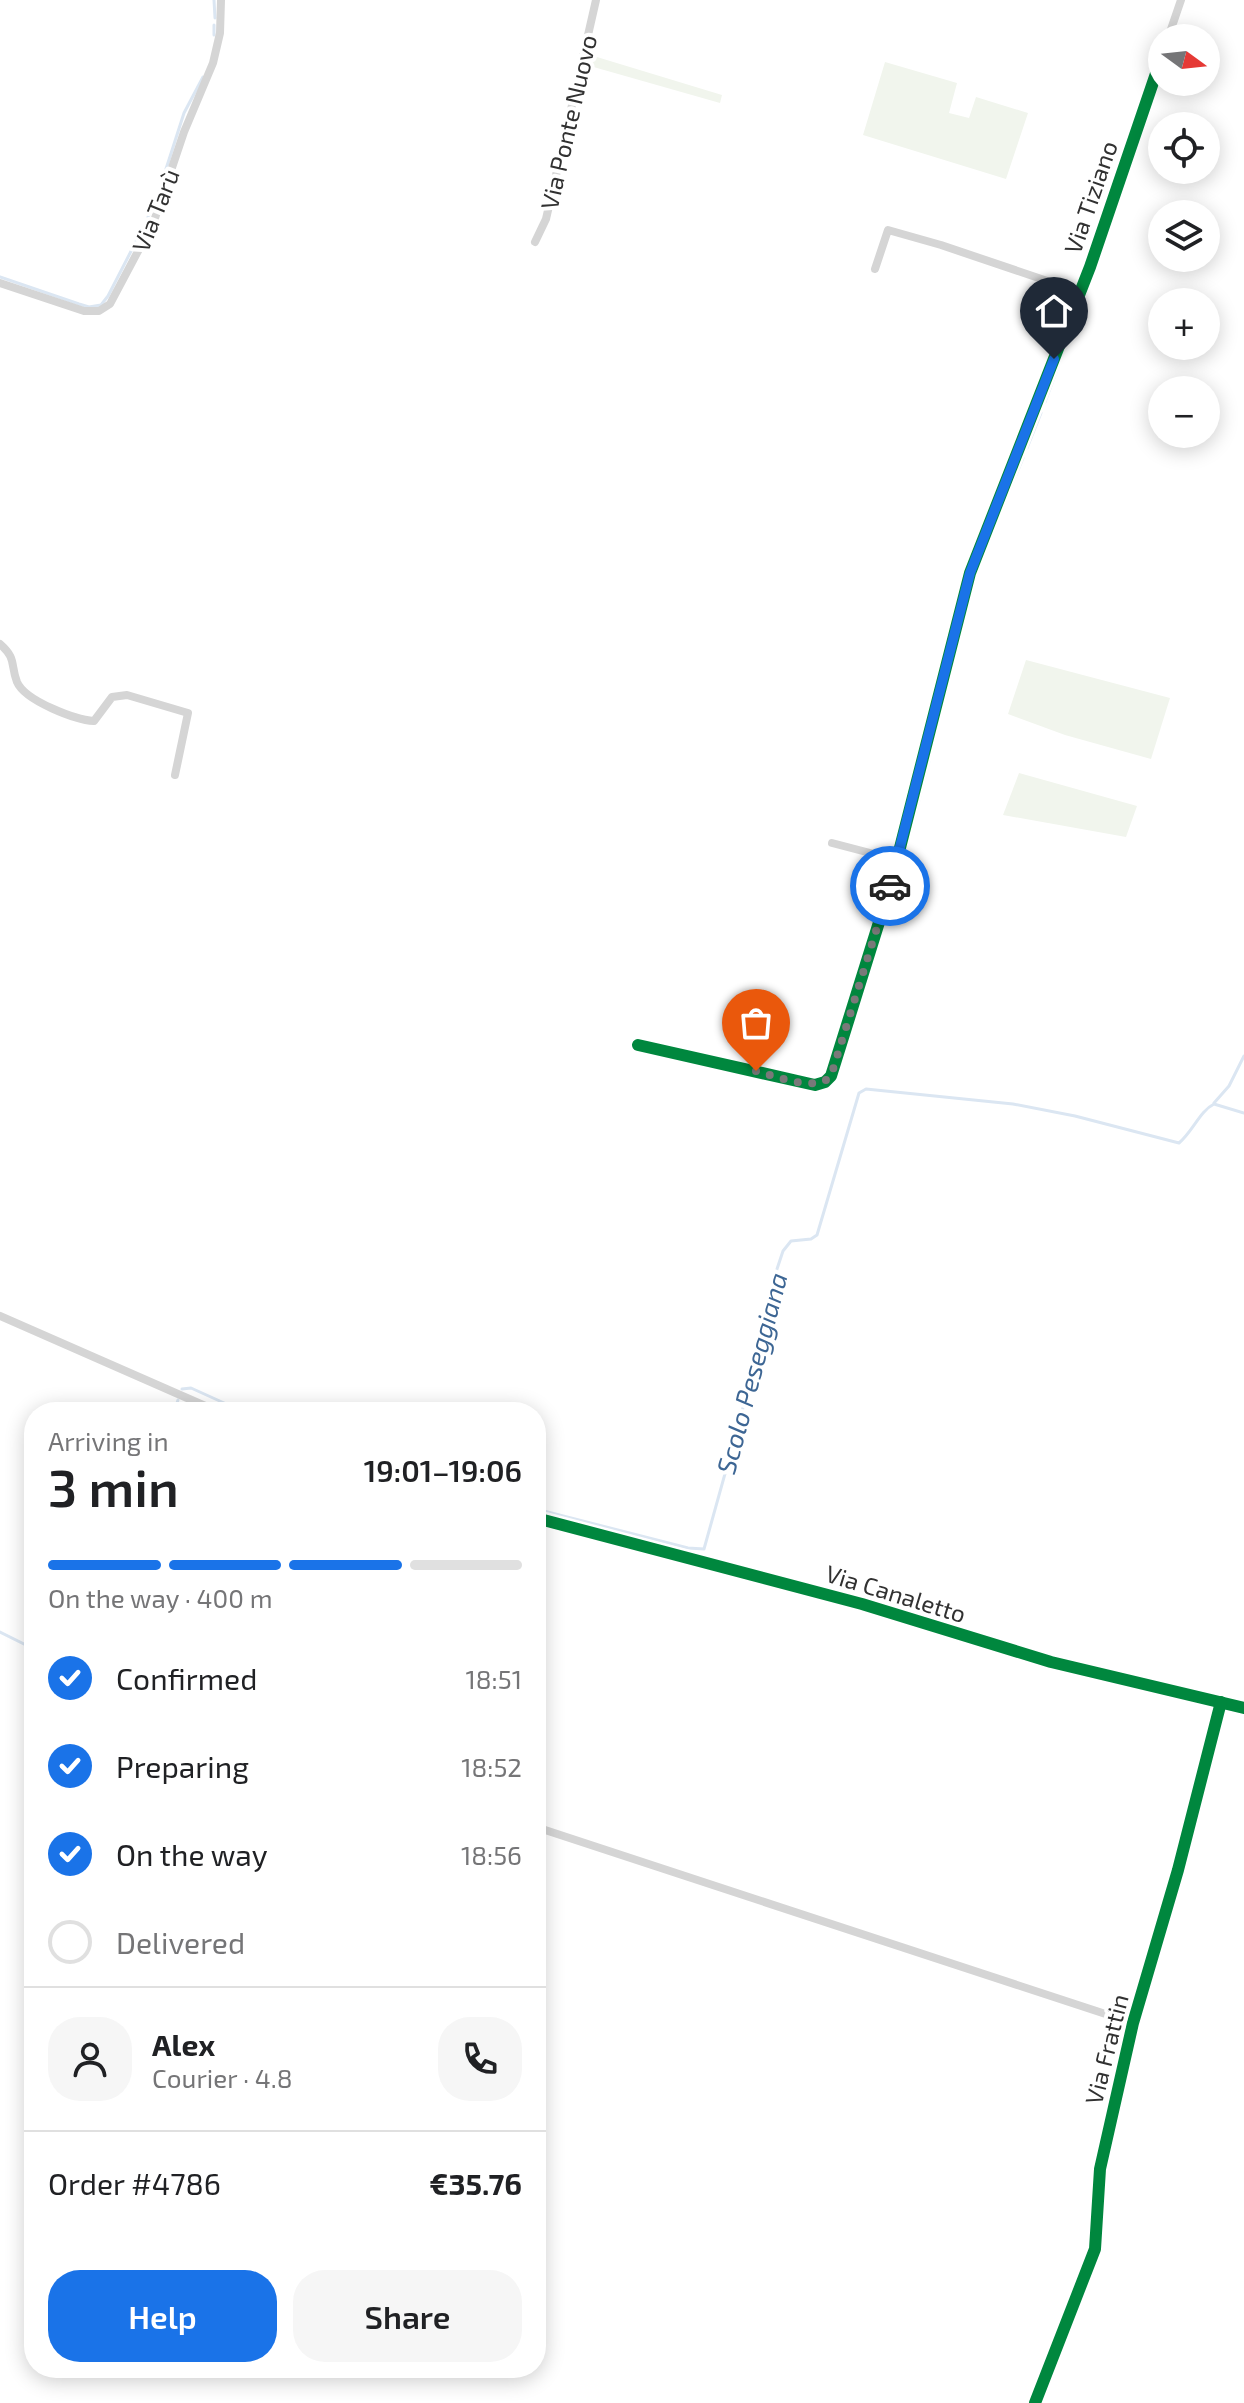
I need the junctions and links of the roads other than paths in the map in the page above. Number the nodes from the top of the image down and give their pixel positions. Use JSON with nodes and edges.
{"nodes":[{"id":1,"x":221,"y":0,"type":"edge"},
{"id":2,"x":596,"y":0,"type":"edge"},
{"id":3,"x":1181,"y":0,"type":"edge"},
{"id":4,"x":1173,"y":24,"type":"edge"},
{"id":5,"x":1148,"y":96,"type":"edge"},
{"id":6,"x":535,"y":242,"type":"dead end"},
{"id":7,"x":875,"y":269,"type":"dead end"},
{"id":8,"x":0,"y":283,"type":"edge"},
{"id":9,"x":1080,"y":292,"type":"junction"},
{"id":10,"x":0,"y":644,"type":"edge"},
{"id":11,"x":175,"y":775,"type":"dead end"},
{"id":12,"x":832,"y":843,"type":"dead end"},
{"id":13,"x":897,"y":860,"type":"junction"},
{"id":14,"x":638,"y":1045,"type":"dead end"},
{"id":15,"x":0,"y":1316,"type":"edge"},
{"id":16,"x":196,"y":1402,"type":"edge"},
{"id":17,"x":546,"y":1521,"type":"edge"},
{"id":18,"x":1221,"y":1702,"type":"junction"},
{"id":19,"x":1244,"y":1708,"type":"edge"},
{"id":20,"x":546,"y":1830,"type":"edge"},
{"id":21,"x":1133,"y":2023,"type":"junction"},
{"id":22,"x":1035,"y":2403,"type":"edge"}],
"edges":[{"from":1,"to":8,"type":"street","name":"Via Tarù"},
{"from":2,"to":6,"type":"street","name":"Via Ponte Nuovo"},
{"from":3,"to":4,"type":"street"},
{"from":5,"to":9,"type":"street","name":"Via Tiziano"},
{"from":7,"to":9,"type":"street"},
{"from":9,"to":13,"type":"street","name":"Via Tiziano"},
{"from":10,"to":11,"type":"street"},
{"from":12,"to":13,"type":"street"},
{"from":13,"to":14,"type":"street","name":"Via Tiziano"},
{"from":15,"to":16,"type":"street"},
{"from":17,"to":18,"type":"street","name":"Via Canaletto"},
{"from":18,"to":19,"type":"street","name":"Via Canaletto"},
{"from":18,"to":21,"type":"street","name":"Via Frattin"},
{"from":20,"to":21,"type":"street","name":"Via Frattin"},
{"from":21,"to":22,"type":"street","name":"Via Frattin"}]}
